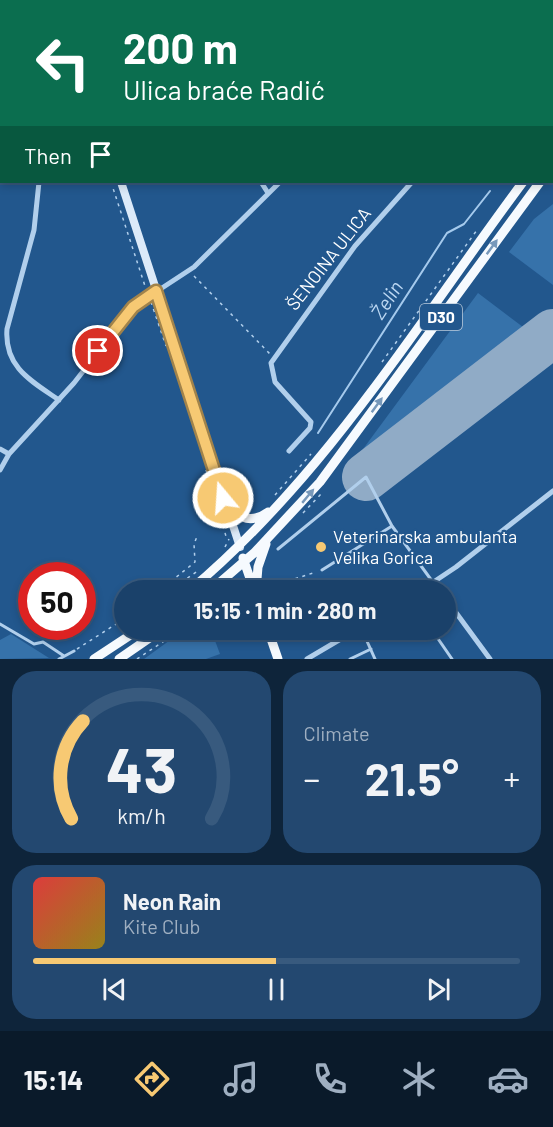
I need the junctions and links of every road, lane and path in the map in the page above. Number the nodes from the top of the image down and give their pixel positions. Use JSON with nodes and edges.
{"nodes":[{"id":1,"x":39,"y":183,"type":"edge"},
{"id":2,"x":111,"y":183,"type":"edge"},
{"id":3,"x":121,"y":183,"type":"edge"},
{"id":4,"x":262,"y":183,"type":"edge"},
{"id":5,"x":279,"y":183,"type":"edge"},
{"id":6,"x":411,"y":183,"type":"edge"},
{"id":7,"x":522,"y":183,"type":"edge"},
{"id":8,"x":539,"y":183,"type":"edge"},
{"id":9,"x":268,"y":193,"type":"junction"},
{"id":10,"x":480,"y":226,"type":"dead end"},
{"id":11,"x":189,"y":271,"type":"junction"},
{"id":12,"x":152,"y":294,"type":"junction"},
{"id":13,"x":167,"y":350,"type":"dead end"},
{"id":14,"x":274,"y":358,"type":"junction"},
{"id":15,"x":378,"y":368,"type":"dead end"},
{"id":16,"x":58,"y":400,"type":"junction"},
{"id":17,"x":0,"y":449,"type":"edge"},
{"id":18,"x":315,"y":449,"type":"dead end"},
{"id":19,"x":289,"y":451,"type":"dead end"},
{"id":20,"x":9,"y":454,"type":"junction"},
{"id":21,"x":206,"y":467,"type":"dead end"},
{"id":22,"x":0,"y":470,"type":"edge"},
{"id":23,"x":553,"y":492,"type":"edge"},
{"id":24,"x":223,"y":498,"type":"junction"},
{"id":25,"x":276,"y":502,"type":"junction"},
{"id":26,"x":392,"y":526,"type":"junction"},
{"id":27,"x":198,"y":534,"type":"dead end"},
{"id":28,"x":270,"y":536,"type":"junction"},
{"id":29,"x":240,"y":547,"type":"junction"},
{"id":30,"x":278,"y":549,"type":"dead end"},
{"id":31,"x":223,"y":552,"type":"dead end"},
{"id":32,"x":244,"y":561,"type":"junction"},
{"id":33,"x":204,"y":566,"type":"dead end"},
{"id":34,"x":322,"y":570,"type":"joint"},
{"id":35,"x":173,"y":580,"type":"edge"},
{"id":36,"x":184,"y":580,"type":"edge"},
{"id":37,"x":202,"y":580,"type":"edge"},
{"id":38,"x":222,"y":580,"type":"edge"},
{"id":39,"x":254,"y":580,"type":"edge"},
{"id":40,"x":259,"y":580,"type":"edge"},
{"id":41,"x":291,"y":580,"type":"edge"},
{"id":42,"x":431,"y":580,"type":"edge"},
{"id":43,"x":437,"y":580,"type":"edge"},
{"id":44,"x":456,"y":613,"type":"edge"},
{"id":45,"x":0,"y":624,"type":"edge"},
{"id":46,"x":114,"y":625,"type":"edge"},
{"id":47,"x":123,"y":640,"type":"edge"},
{"id":48,"x":147,"y":640,"type":"edge"},
{"id":49,"x":166,"y":640,"type":"edge"},
{"id":50,"x":271,"y":640,"type":"edge"},
{"id":51,"x":339,"y":640,"type":"edge"},
{"id":52,"x":366,"y":640,"type":"edge"},
{"id":53,"x":439,"y":640,"type":"edge"},
{"id":54,"x":371,"y":650,"type":"junction"},
{"id":55,"x":74,"y":651,"type":"joint"},
{"id":56,"x":64,"y":656,"type":"junction"},
{"id":57,"x":59,"y":659,"type":"edge"},
{"id":58,"x":94,"y":659,"type":"edge"},
{"id":59,"x":119,"y":659,"type":"edge"},
{"id":60,"x":137,"y":659,"type":"edge"},
{"id":61,"x":278,"y":659,"type":"edge"},
{"id":62,"x":307,"y":659,"type":"edge"},
{"id":63,"x":350,"y":659,"type":"edge"},
{"id":64,"x":375,"y":659,"type":"edge"},
{"id":65,"x":452,"y":659,"type":"edge"},
{"id":66,"x":490,"y":659,"type":"edge"}],
"edges":[{"from":1,"to":16,"type":"street"},
{"from":2,"to":12,"type":"path"},
{"from":3,"to":12,"type":"main road"},
{"from":4,"to":9,"type":"street"},
{"from":5,"to":9,"type":"street"},
{"from":6,"to":14,"type":"street","name":"ŠENOINA ULICA"},
{"from":7,"to":25,"type":"main road","number":"D30"},
{"from":28,"to":8,"type":"main road","number":"D30","one_way":true},
{"from":9,"to":11,"type":"street"},
{"from":10,"to":15,"type":"path"},
{"from":11,"to":12,"type":"street"},
{"from":11,"to":14,"type":"path"},
{"from":12,"to":13,"type":"path"},
{"from":12,"to":16,"type":"street"},
{"from":12,"to":24,"type":"main road"},
{"from":14,"to":19,"type":"street"},
{"from":16,"to":20,"type":"street"},
{"from":17,"to":20,"type":"street"},
{"from":18,"to":25,"type":"path"},
{"from":20,"to":22,"type":"street"},
{"from":21,"to":31,"type":"path"},
{"from":23,"to":43,"type":"street"},
{"from":24,"to":25,"type":"main road"},
{"from":24,"to":29,"type":"main road"},
{"from":25,"to":29,"type":"main road","number":"D30"},
{"from":26,"to":30,"type":"lane"},
{"from":26,"to":34,"type":"lane"},
{"from":26,"to":42,"type":"lane"},
{"from":27,"to":35,"type":"path"},
{"from":28,"to":32,"type":"main road"},
{"from":28,"to":40,"type":"main road"},
{"from":29,"to":32,"type":"main road"},
{"from":29,"to":37,"type":"main road"},
{"from":32,"to":38,"type":"main road"},
{"from":32,"to":39,"type":"main road"},
{"from":33,"to":36,"type":"path"},
{"from":34,"to":41,"type":"path"},
{"from":44,"to":66,"type":"street"},
{"from":45,"to":56,"type":"lane"},
{"from":46,"to":55,"type":"path"},
{"from":47,"to":58,"type":"main road"},
{"from":48,"to":59,"type":"main road"},
{"from":49,"to":60,"type":"path"},
{"from":50,"to":61,"type":"main road"},
{"from":51,"to":62,"type":"street"},
{"from":52,"to":54,"type":"lane"},
{"from":53,"to":65,"type":"lane"},
{"from":54,"to":63,"type":"lane"},
{"from":54,"to":64,"type":"lane"},
{"from":55,"to":56,"type":"lane"},
{"from":56,"to":57,"type":"lane"}]}
